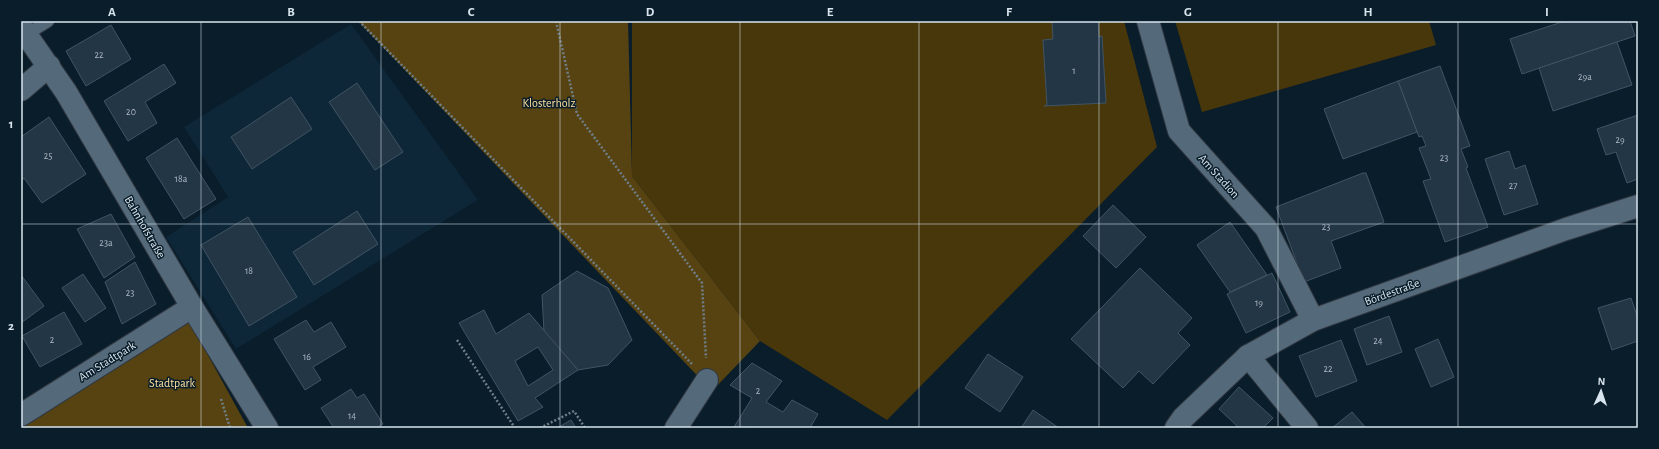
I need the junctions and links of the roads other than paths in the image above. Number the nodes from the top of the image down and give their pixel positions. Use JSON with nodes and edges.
{"nodes":[{"id":1,"x":48,"y":21,"type":"edge"},
{"id":2,"x":1148,"y":21,"type":"edge"},
{"id":3,"x":24,"y":30,"type":"edge"},
{"id":4,"x":49,"y":66,"type":"junction"},
{"id":5,"x":21,"y":90,"type":"edge"},
{"id":6,"x":1638,"y":206,"type":"edge"},
{"id":7,"x":192,"y":307,"type":"junction"},
{"id":8,"x":1313,"y":320,"type":"junction"},
{"id":9,"x":1248,"y":356,"type":"junction"},
{"id":10,"x":708,"y":380,"type":"road end"},
{"id":11,"x":21,"y":415,"type":"edge"},
{"id":12,"x":267,"y":428,"type":"edge"},
{"id":13,"x":676,"y":428,"type":"edge"},
{"id":14,"x":1176,"y":428,"type":"edge"},
{"id":15,"x":1307,"y":428,"type":"edge"}],
"edges":[{"from":1,"to":3,"type":"lane"},
{"from":2,"to":8,"type":"street","name":"Am Stadion"},
{"from":3,"to":4,"type":"street","name":"Bahnhofstraße"},
{"from":4,"to":5,"type":"street"},
{"from":4,"to":7,"type":"street","name":"Bahnhofstraße"},
{"from":6,"to":8,"type":"street","name":"Bördestraße"},
{"from":7,"to":11,"type":"street","name":"Am Stadtpark"},
{"from":7,"to":12,"type":"street","name":"Bahnhofstraße"},
{"from":8,"to":9,"type":"street","name":"Bördestraße"},
{"from":9,"to":14,"type":"street","name":"Bördestraße"},
{"from":9,"to":15,"type":"street"},
{"from":10,"to":13,"type":"street"}]}
